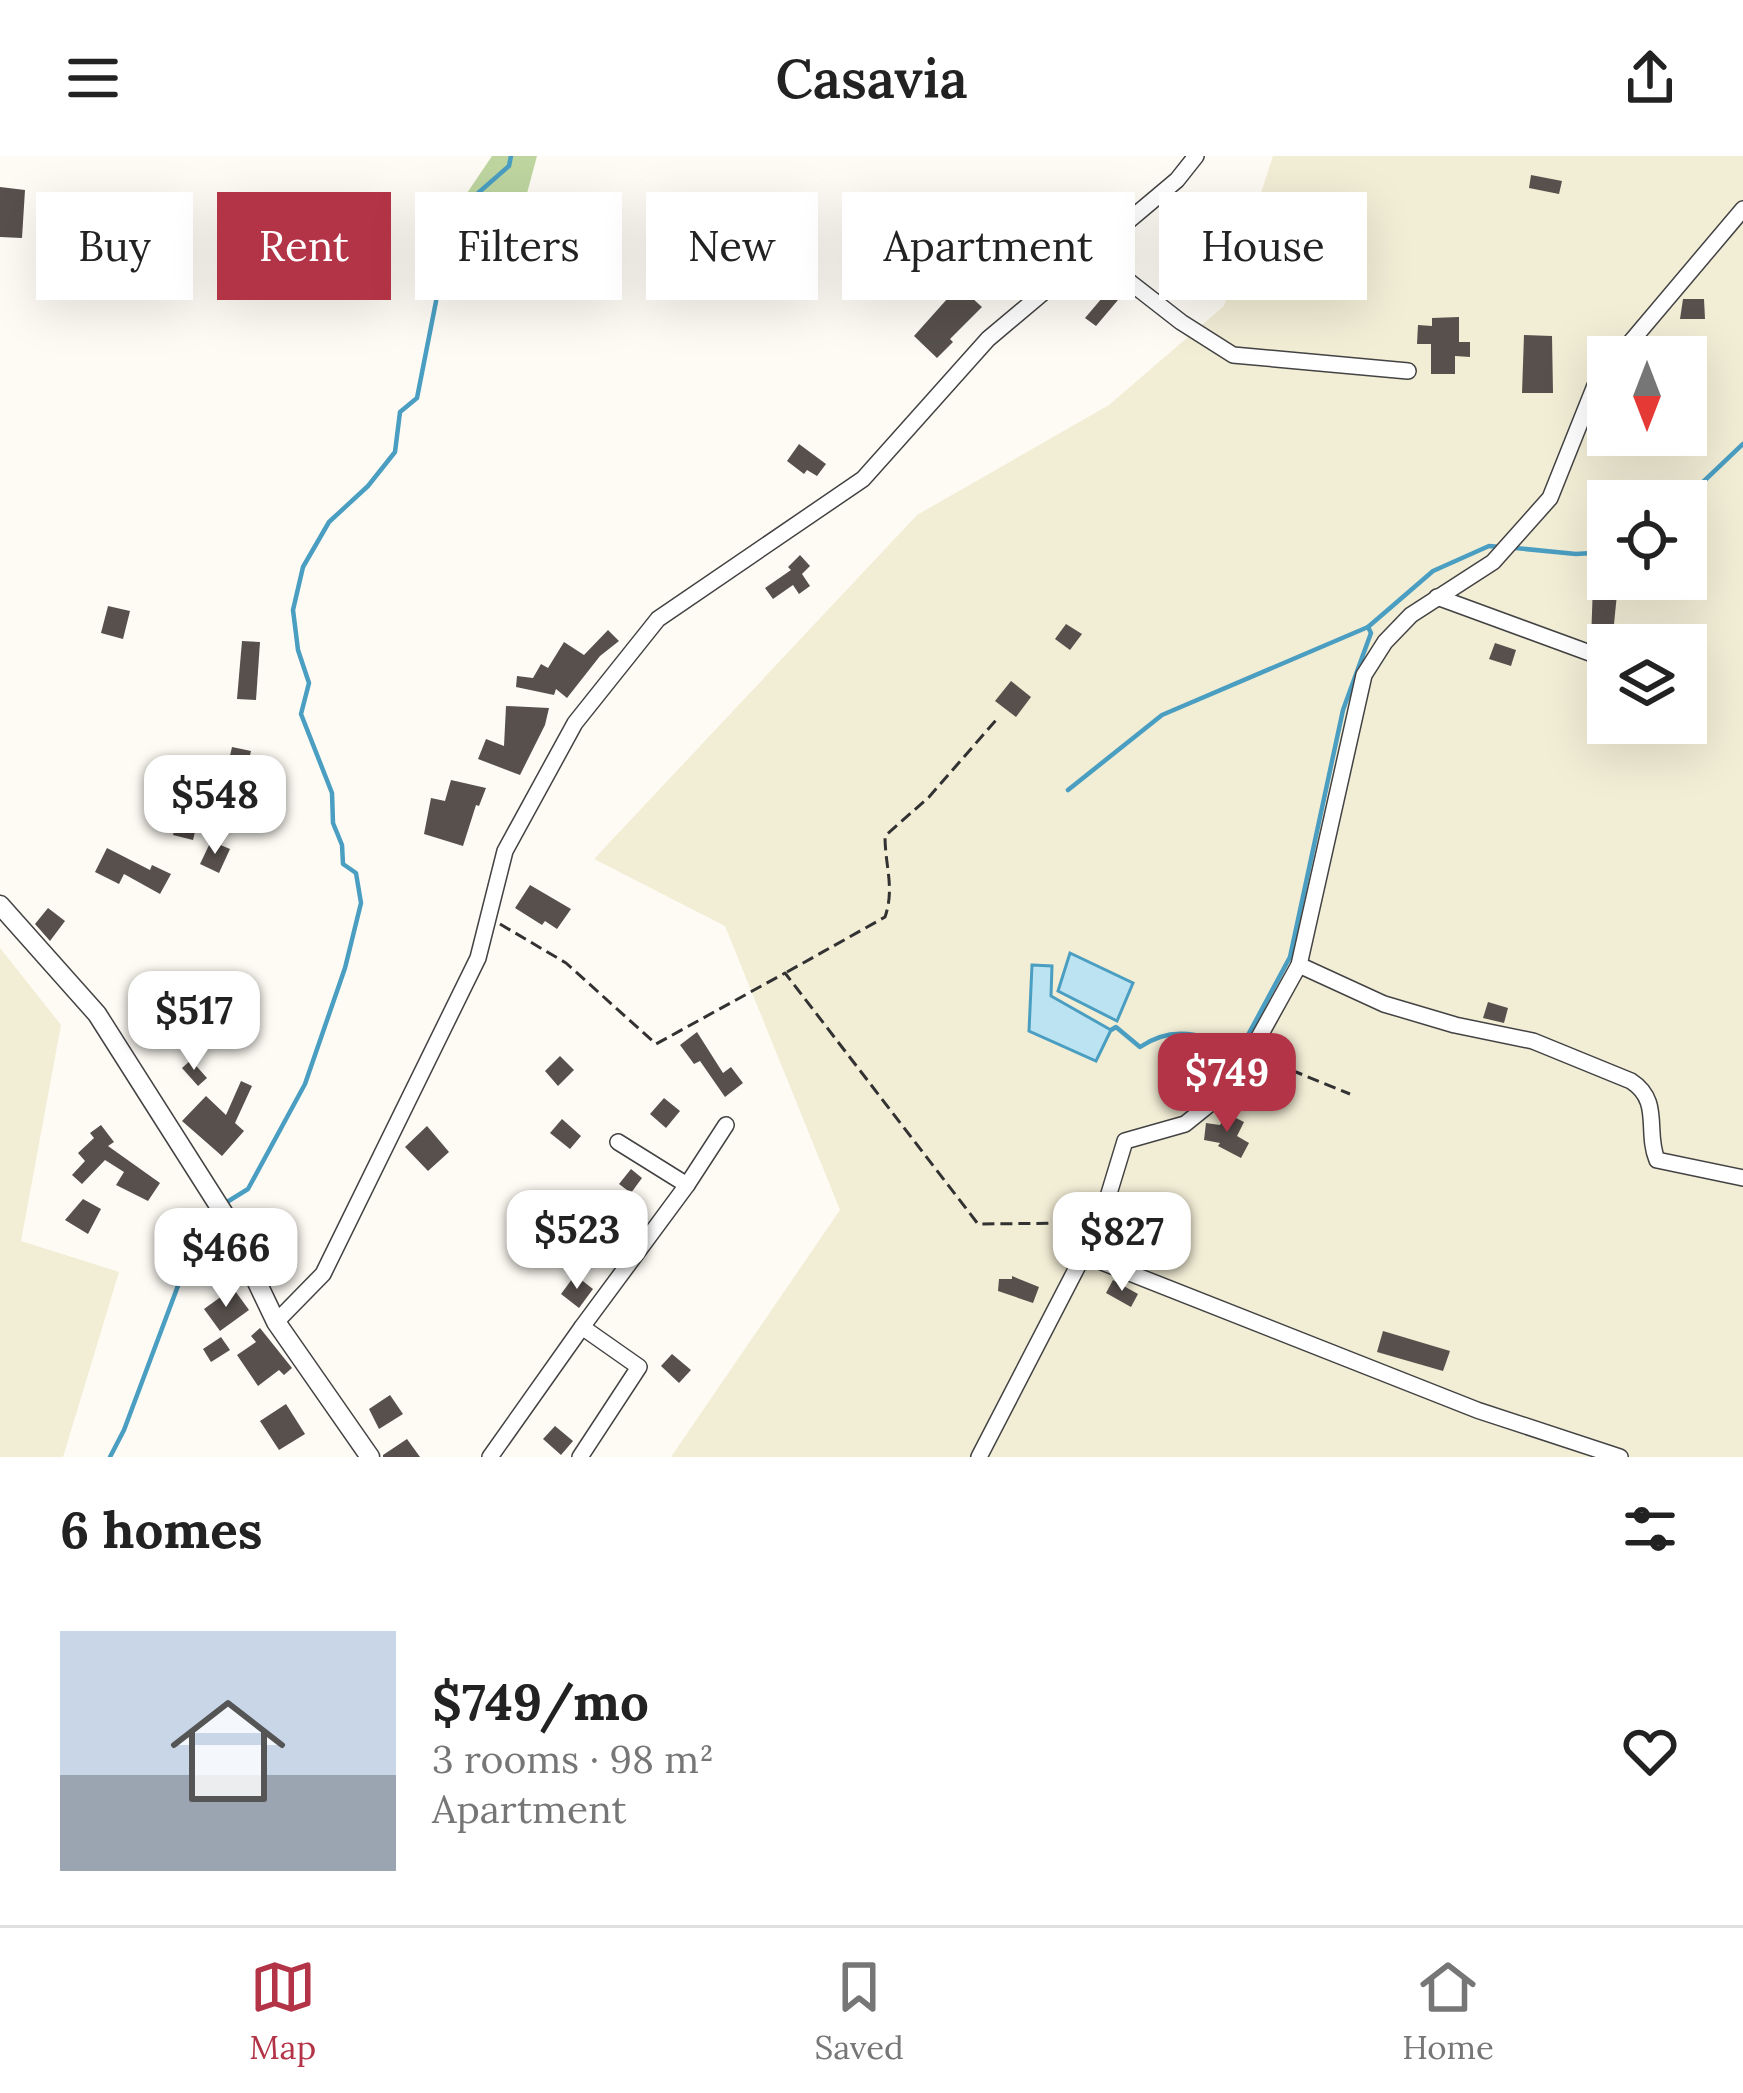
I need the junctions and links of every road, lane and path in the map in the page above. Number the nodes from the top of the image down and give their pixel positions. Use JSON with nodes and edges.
{"nodes":[{"id":1,"x":1196,"y":156,"type":"edge"},
{"id":2,"x":1743,"y":209,"type":"edge"},
{"id":3,"x":1135,"y":214,"type":"edge"},
{"id":4,"x":1135,"y":286,"type":"edge"},
{"id":5,"x":1033,"y":300,"type":"edge"},
{"id":6,"x":1636,"y":336,"type":"edge"},
{"id":7,"x":1408,"y":371,"type":"dead end"},
{"id":8,"x":1587,"y":405,"type":"edge"},
{"id":9,"x":1438,"y":597,"type":"junction"},
{"id":10,"x":1587,"y":652,"type":"edge"},
{"id":11,"x":997,"y":719,"type":"dead end"},
{"id":12,"x":0,"y":905,"type":"edge"},
{"id":13,"x":488,"y":917,"type":"junction"},
{"id":14,"x":1299,"y":964,"type":"junction"},
{"id":15,"x":785,"y":973,"type":"junction"},
{"id":16,"x":1248,"y":1058,"type":"junction"},
{"id":17,"x":1350,"y":1094,"type":"dead end"},
{"id":18,"x":725,"y":1125,"type":"dead end"},
{"id":19,"x":618,"y":1142,"type":"dead end"},
{"id":20,"x":1743,"y":1178,"type":"edge"},
{"id":21,"x":687,"y":1185,"type":"junction"},
{"id":22,"x":1100,"y":1223,"type":"junction"},
{"id":23,"x":1084,"y":1255,"type":"junction"},
{"id":24,"x":275,"y":1322,"type":"junction"},
{"id":25,"x":582,"y":1328,"type":"junction"},
{"id":26,"x":370,"y":1457,"type":"edge"},
{"id":27,"x":490,"y":1457,"type":"edge"},
{"id":28,"x":580,"y":1457,"type":"edge"},
{"id":29,"x":980,"y":1457,"type":"edge"},
{"id":30,"x":1620,"y":1457,"type":"edge"}],
"edges":[{"from":1,"to":3,"type":"street"},
{"from":2,"to":6,"type":"street"},
{"from":4,"to":7,"type":"street"},
{"from":5,"to":13,"type":"street"},
{"from":8,"to":9,"type":"street"},
{"from":9,"to":10,"type":"street"},
{"from":9,"to":14,"type":"street"},
{"from":11,"to":15,"type":"path"},
{"from":12,"to":24,"type":"street"},
{"from":13,"to":15,"type":"path"},
{"from":13,"to":24,"type":"street"},
{"from":14,"to":16,"type":"street"},
{"from":14,"to":20,"type":"street"},
{"from":15,"to":22,"type":"path"},
{"from":16,"to":17,"type":"path"},
{"from":16,"to":22,"type":"street"},
{"from":18,"to":21,"type":"street"},
{"from":19,"to":21,"type":"street"},
{"from":21,"to":25,"type":"street"},
{"from":22,"to":23,"type":"street"},
{"from":23,"to":29,"type":"street"},
{"from":23,"to":30,"type":"street"},
{"from":24,"to":26,"type":"street"},
{"from":25,"to":27,"type":"street"},
{"from":25,"to":28,"type":"street"}]}
